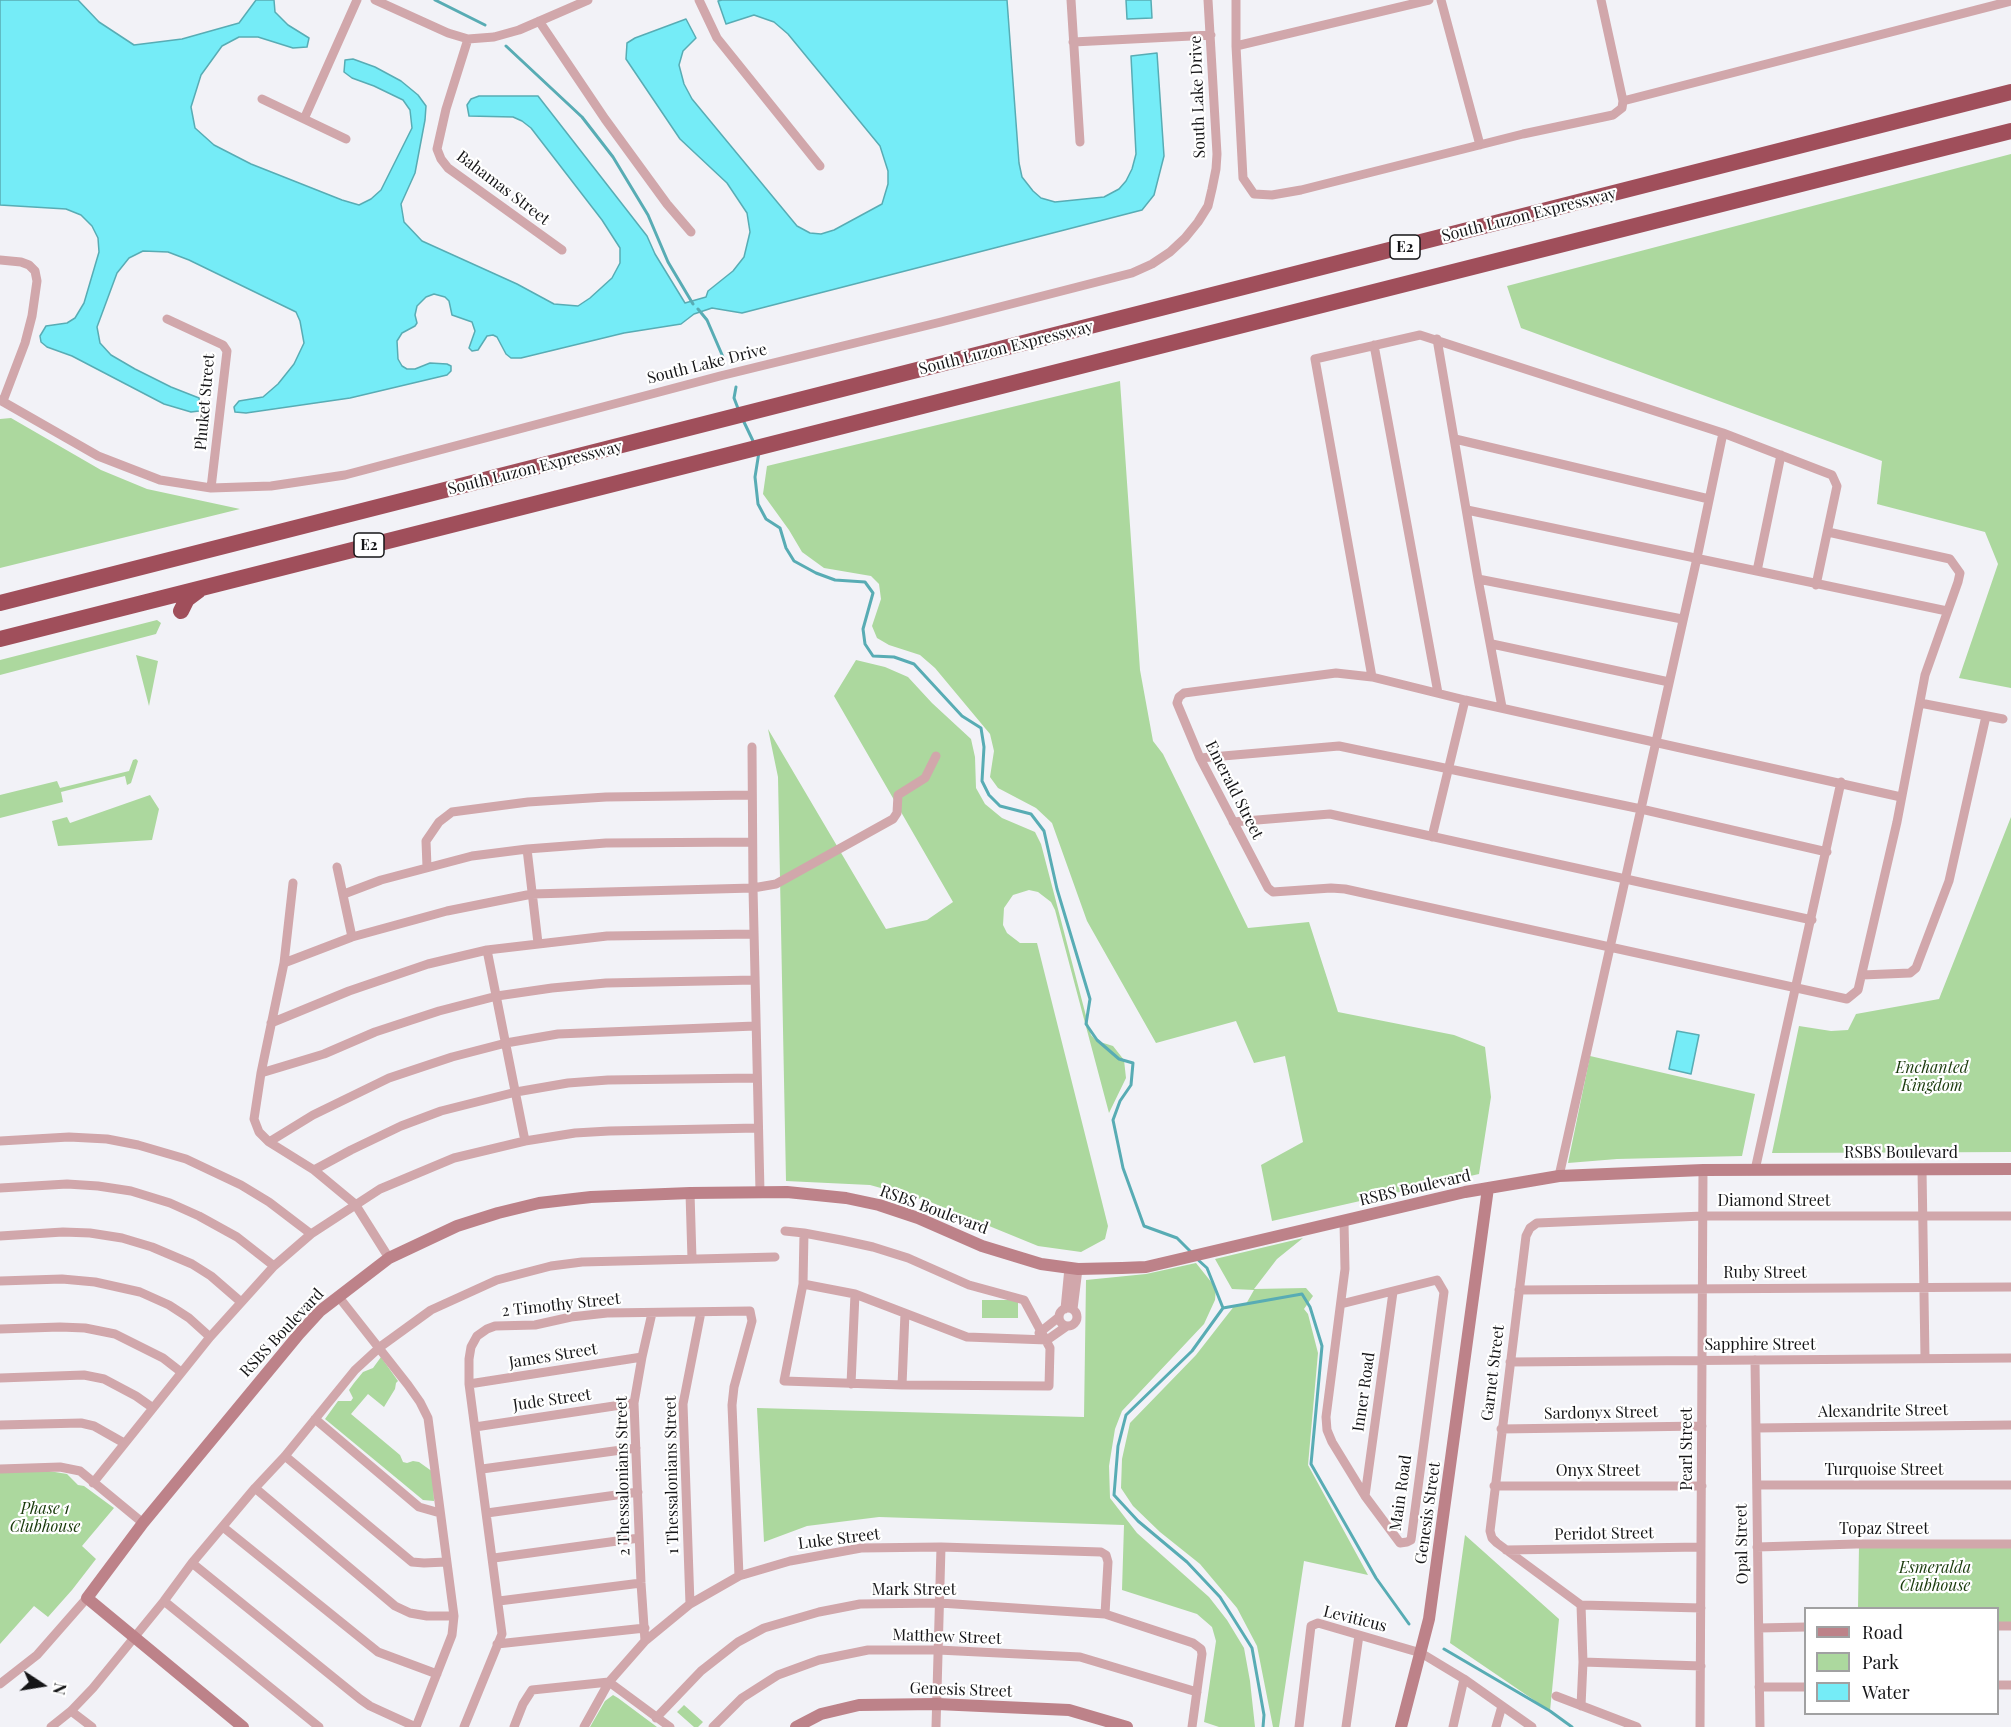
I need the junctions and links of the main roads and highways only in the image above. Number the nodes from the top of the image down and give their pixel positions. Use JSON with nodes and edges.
{"nodes":[{"id":1,"x":2011,"y":92,"type":"edge"},
{"id":2,"x":2011,"y":131,"type":"edge"},
{"id":3,"x":201,"y":588,"type":"junction"},
{"id":4,"x":0,"y":603,"type":"edge"},
{"id":5,"x":181,"y":611,"type":"dead end"},
{"id":6,"x":0,"y":639,"type":"edge"}],
"edges":[{"from":1,"to":4,"type":"highway","name":"South Luzon Expressway","number":"E2"},
{"from":2,"to":3,"type":"highway","name":"South Luzon Expressway","number":"E2"},
{"from":3,"to":5,"type":"highway"},
{"from":3,"to":6,"type":"highway","name":"South Luzon Expressway","number":"E2"}]}
